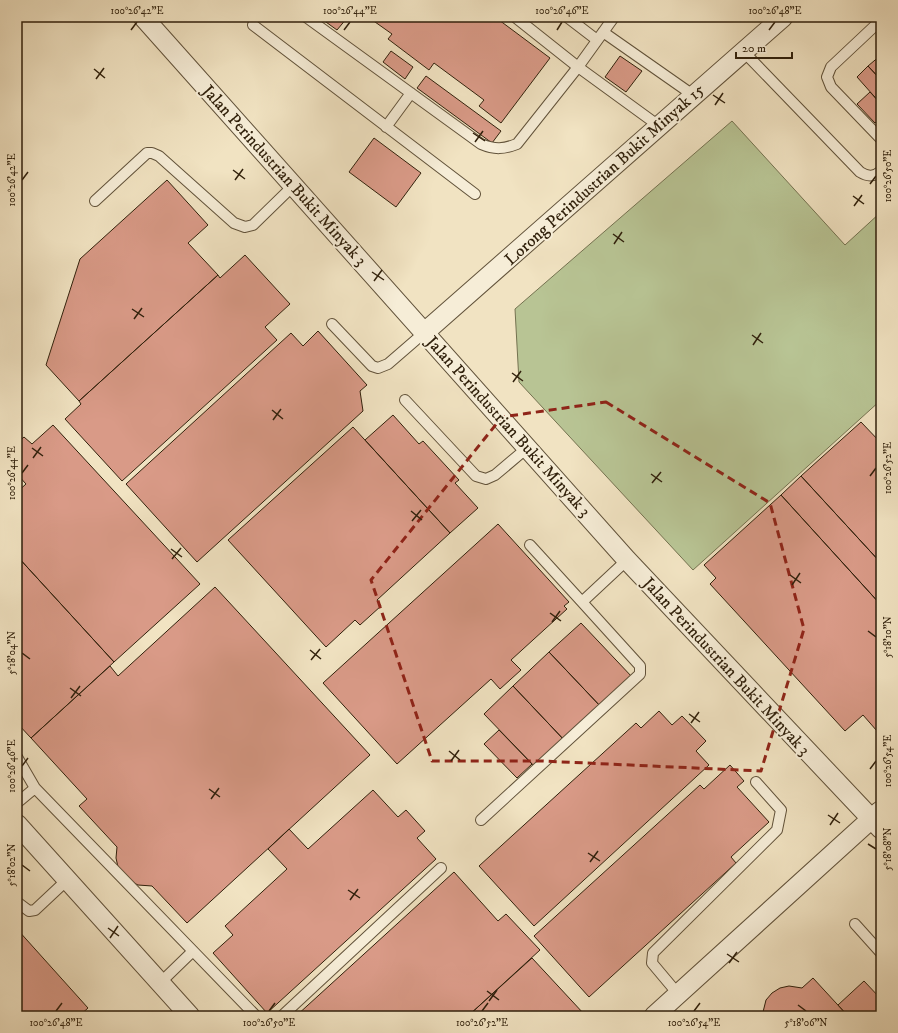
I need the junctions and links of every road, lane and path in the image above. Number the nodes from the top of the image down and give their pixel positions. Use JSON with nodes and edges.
{"nodes":[{"id":1,"x":143,"y":17,"type":"edge"},
{"id":2,"x":306,"y":17,"type":"edge"},
{"id":3,"x":515,"y":17,"type":"edge"},
{"id":4,"x":567,"y":17,"type":"edge"},
{"id":5,"x":614,"y":17,"type":"edge"},
{"id":6,"x":783,"y":17,"type":"edge"},
{"id":7,"x":881,"y":20,"type":"edge"},
{"id":8,"x":252,"y":25,"type":"dead end"},
{"id":9,"x":604,"y":32,"type":"junction"},
{"id":10,"x":597,"y":40,"type":"junction"},
{"id":11,"x":743,"y":51,"type":"junction"},
{"id":12,"x":578,"y":67,"type":"junction"},
{"id":13,"x":411,"y":93,"type":"junction"},
{"id":14,"x":693,"y":96,"type":"junction"},
{"id":15,"x":659,"y":126,"type":"junction"},
{"id":16,"x":386,"y":127,"type":"junction"},
{"id":17,"x":881,"y":139,"type":"edge"},
{"id":18,"x":881,"y":171,"type":"edge"},
{"id":19,"x":294,"y":185,"type":"junction"},
{"id":20,"x":475,"y":194,"type":"dead end"},
{"id":21,"x":95,"y":201,"type":"dead end"},
{"id":22,"x":332,"y":324,"type":"dead end"},
{"id":23,"x":425,"y":332,"type":"junction"},
{"id":24,"x":405,"y":400,"type":"dead end"},
{"id":25,"x":527,"y":448,"type":"junction"},
{"id":26,"x":530,"y":545,"type":"dead end"},
{"id":27,"x":627,"y":560,"type":"junction"},
{"id":28,"x":582,"y":602,"type":"junction"},
{"id":29,"x":17,"y":757,"type":"edge"},
{"id":30,"x":756,"y":782,"type":"dead end"},
{"id":31,"x":35,"y":788,"type":"junction"},
{"id":32,"x":17,"y":803,"type":"edge"},
{"id":33,"x":878,"y":819,"type":"edge"},
{"id":34,"x":481,"y":820,"type":"dead end"},
{"id":35,"x":17,"y":824,"type":"edge"},
{"id":36,"x":441,"y":868,"type":"dead end"},
{"id":37,"x":67,"y":880,"type":"junction"},
{"id":38,"x":17,"y":902,"type":"edge"},
{"id":39,"x":855,"y":924,"type":"dead end"},
{"id":40,"x":194,"y":951,"type":"junction"},
{"id":41,"x":881,"y":953,"type":"edge"},
{"id":42,"x":160,"y":983,"type":"junction"},
{"id":43,"x":678,"y":994,"type":"junction"},
{"id":44,"x":190,"y":1016,"type":"edge"},
{"id":45,"x":256,"y":1016,"type":"edge"},
{"id":46,"x":282,"y":1016,"type":"edge"},
{"id":47,"x":654,"y":1016,"type":"edge"}],
"edges":[{"from":1,"to":19,"type":"street","name":"Jalan Perindustrian Bukit Minyak 3"},
{"from":2,"to":13,"type":"lane"},
{"from":3,"to":12,"type":"lane"},
{"from":4,"to":10,"type":"lane"},
{"from":5,"to":9,"type":"lane"},
{"from":6,"to":11,"type":"street","name":"Lorong Perindustrian Bukit Minyak 15"},
{"from":7,"to":17,"type":"lane"},
{"from":8,"to":16,"type":"lane"},
{"from":9,"to":10,"type":"lane"},
{"from":9,"to":14,"type":"lane"},
{"from":10,"to":12,"type":"lane"},
{"from":11,"to":14,"type":"street","name":"Lorong Perindustrian Bukit Minyak 15"},
{"from":11,"to":18,"type":"lane"},
{"from":12,"to":13,"type":"lane"},
{"from":12,"to":15,"type":"lane"},
{"from":13,"to":16,"type":"lane"},
{"from":14,"to":15,"type":"street","name":"Lorong Perindustrian Bukit Minyak 15"},
{"from":15,"to":23,"type":"street","name":"Lorong Perindustrian Bukit Minyak 15"},
{"from":16,"to":20,"type":"lane"},
{"from":19,"to":21,"type":"lane"},
{"from":19,"to":23,"type":"street","name":"Jalan Perindustrian Bukit Minyak 3"},
{"from":22,"to":23,"type":"lane"},
{"from":23,"to":25,"type":"street","name":"Jalan Perindustrian Bukit Minyak 3"},
{"from":24,"to":25,"type":"lane"},
{"from":25,"to":27,"type":"street","name":"Jalan Perindustrian Bukit Minyak 3"},
{"from":26,"to":28,"type":"lane"},
{"from":27,"to":28,"type":"lane"},
{"from":27,"to":33,"type":"street","name":"Jalan Perindustrian Bukit Minyak 3"},
{"from":28,"to":34,"type":"lane"},
{"from":29,"to":31,"type":"lane"},
{"from":30,"to":43,"type":"lane"},
{"from":31,"to":32,"type":"lane"},
{"from":31,"to":40,"type":"lane"},
{"from":33,"to":43,"type":"street"},
{"from":35,"to":37,"type":"street"},
{"from":36,"to":46,"type":"lane"},
{"from":37,"to":38,"type":"lane"},
{"from":37,"to":42,"type":"street"},
{"from":39,"to":41,"type":"lane"},
{"from":40,"to":42,"type":"lane"},
{"from":40,"to":45,"type":"lane"},
{"from":42,"to":44,"type":"street"},
{"from":43,"to":47,"type":"street"}]}
